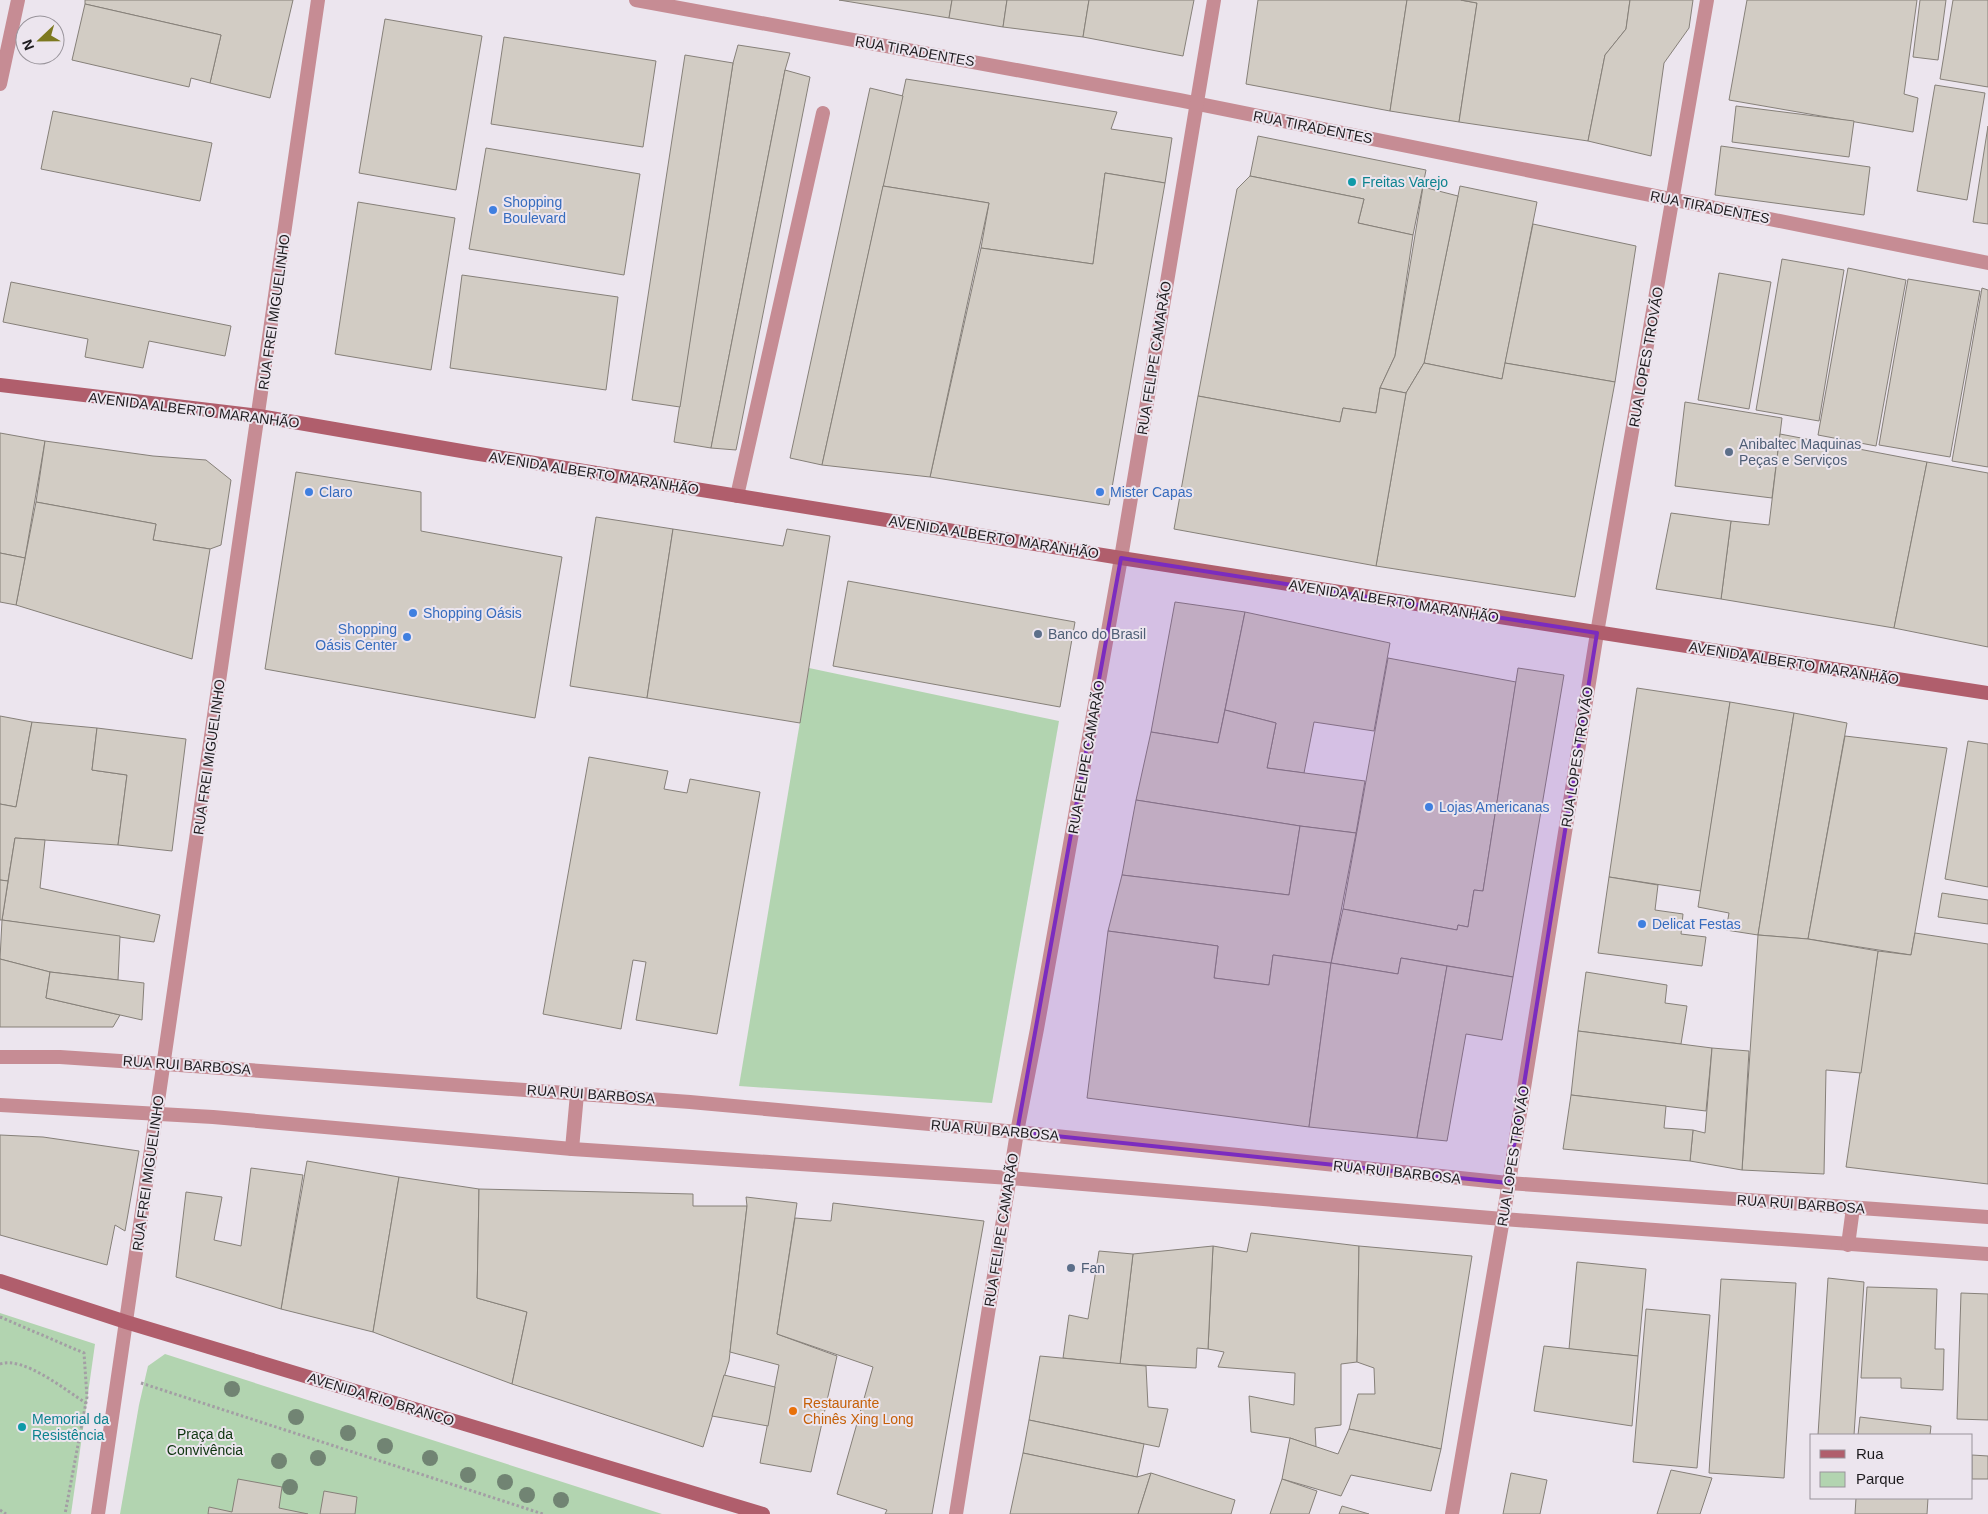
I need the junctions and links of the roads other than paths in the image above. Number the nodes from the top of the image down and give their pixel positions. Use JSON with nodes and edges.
{"nodes":[{"id":1,"x":18,"y":0,"type":"edge"},
{"id":2,"x":318,"y":0,"type":"edge"},
{"id":3,"x":636,"y":0,"type":"edge"},
{"id":4,"x":1214,"y":0,"type":"edge"},
{"id":5,"x":1707,"y":0,"type":"edge"},
{"id":6,"x":670,"y":3,"type":"edge"},
{"id":7,"x":0,"y":84,"type":"edge"},
{"id":8,"x":1196,"y":104,"type":"junction"},
{"id":9,"x":824,"y":113,"type":"dead end"},
{"id":10,"x":1673,"y":200,"type":"junction"},
{"id":11,"x":1988,"y":263,"type":"edge"},
{"id":12,"x":0,"y":385,"type":"edge"},
{"id":13,"x":259,"y":416,"type":"junction"},
{"id":14,"x":737,"y":496,"type":"junction"},
{"id":15,"x":1121,"y":558,"type":"junction"},
{"id":16,"x":1598,"y":633,"type":"junction"},
{"id":17,"x":1988,"y":693,"type":"edge"},
{"id":18,"x":0,"y":1057,"type":"edge"},
{"id":19,"x":164,"y":1064,"type":"junction"},
{"id":20,"x":577,"y":1094,"type":"junction"},
{"id":21,"x":0,"y":1105,"type":"edge"},
{"id":22,"x":156,"y":1114,"type":"junction"},
{"id":23,"x":1017,"y":1132,"type":"junction"},
{"id":24,"x":572,"y":1149,"type":"junction"},
{"id":25,"x":1010,"y":1178,"type":"junction"},
{"id":26,"x":1508,"y":1183,"type":"junction"},
{"id":27,"x":1853,"y":1208,"type":"junction"},
{"id":28,"x":1988,"y":1217,"type":"edge"},
{"id":29,"x":1503,"y":1219,"type":"junction"},
{"id":30,"x":1848,"y":1245,"type":"junction"},
{"id":31,"x":1988,"y":1254,"type":"edge"},
{"id":32,"x":0,"y":1281,"type":"edge"},
{"id":33,"x":126,"y":1322,"type":"junction"},
{"id":34,"x":98,"y":1514,"type":"edge"},
{"id":35,"x":763,"y":1514,"type":"edge"},
{"id":36,"x":956,"y":1514,"type":"edge"},
{"id":37,"x":1452,"y":1514,"type":"edge"}],
"edges":[{"from":1,"to":7,"type":"street"},
{"from":2,"to":13,"type":"street","name":"RUA FREI MIGUELINHO"},
{"from":3,"to":6,"type":"street","name":"RUA TIRADENTES"},
{"from":4,"to":8,"type":"street","name":"RUA FELIPE CAMARÃO"},
{"from":5,"to":10,"type":"street","name":"RUA LOPES TROVÃO"},
{"from":6,"to":8,"type":"street","name":"RUA TIRADENTES"},
{"from":8,"to":10,"type":"street","name":"RUA TIRADENTES"},
{"from":8,"to":15,"type":"street","name":"RUA FELIPE CAMARÃO"},
{"from":9,"to":14,"type":"street"},
{"from":10,"to":11,"type":"street","name":"RUA TIRADENTES"},
{"from":10,"to":16,"type":"street","name":"RUA LOPES TROVÃO"},
{"from":12,"to":13,"type":"main road","name":"AVENIDA ALBERTO MARANHÃO"},
{"from":13,"to":14,"type":"main road","name":"AVENIDA ALBERTO MARANHÃO"},
{"from":13,"to":19,"type":"street","name":"RUA FREI MIGUELINHO"},
{"from":14,"to":15,"type":"main road","name":"AVENIDA ALBERTO MARANHÃO"},
{"from":15,"to":16,"type":"main road","name":"AVENIDA ALBERTO MARANHÃO"},
{"from":15,"to":23,"type":"street","name":"RUA FELIPE CAMARÃO"},
{"from":16,"to":17,"type":"main road","name":"AVENIDA ALBERTO MARANHÃO"},
{"from":16,"to":26,"type":"street","name":"RUA LOPES TROVÃO"},
{"from":18,"to":19,"type":"street","name":"RUA RUI BARBOSA"},
{"from":19,"to":20,"type":"street","name":"RUA RUI BARBOSA"},
{"from":19,"to":22,"type":"street","name":"RUA FREI MIGUELINHO"},
{"from":20,"to":23,"type":"street","name":"RUA RUI BARBOSA"},
{"from":20,"to":24,"type":"street"},
{"from":21,"to":22,"type":"street"},
{"from":22,"to":24,"type":"street"},
{"from":22,"to":33,"type":"street","name":"RUA FREI MIGUELINHO"},
{"from":23,"to":25,"type":"street","name":"RUA FELIPE CAMARÃO"},
{"from":23,"to":26,"type":"street","name":"RUA RUI BARBOSA"},
{"from":24,"to":25,"type":"street"},
{"from":25,"to":29,"type":"street"},
{"from":25,"to":36,"type":"street","name":"RUA FELIPE CAMARÃO"},
{"from":26,"to":27,"type":"street","name":"RUA RUI BARBOSA"},
{"from":26,"to":29,"type":"street","name":"RUA LOPES TROVÃO"},
{"from":27,"to":28,"type":"street","name":"RUA RUI BARBOSA"},
{"from":27,"to":30,"type":"street"},
{"from":29,"to":30,"type":"street"},
{"from":29,"to":37,"type":"street","name":"RUA LOPES TROVÃO"},
{"from":30,"to":31,"type":"street"},
{"from":32,"to":33,"type":"main road","name":"AVENIDA RIO BRANCO"},
{"from":33,"to":34,"type":"street","name":"RUA FREI MIGUELINHO"},
{"from":33,"to":35,"type":"main road","name":"AVENIDA RIO BRANCO"}]}
